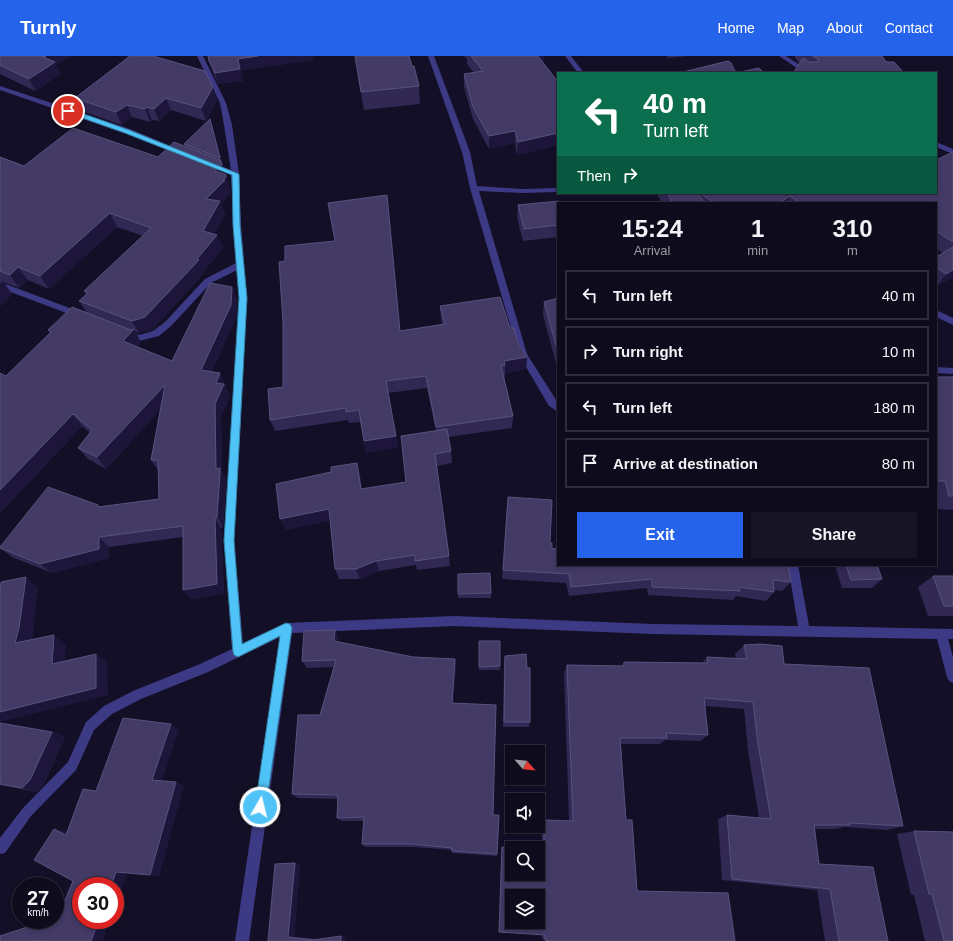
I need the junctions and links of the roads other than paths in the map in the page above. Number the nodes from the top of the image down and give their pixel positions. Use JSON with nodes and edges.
{"nodes":[{"id":1,"x":200,"y":56,"type":"edge"},
{"id":2,"x":431,"y":56,"type":"edge"},
{"id":3,"x":568,"y":56,"type":"edge"},
{"id":4,"x":782,"y":56,"type":"edge"},
{"id":5,"x":579,"y":72,"type":"edge"},
{"id":6,"x":807,"y":72,"type":"edge"},
{"id":7,"x":0,"y":88,"type":"edge"},
{"id":8,"x":937,"y":144,"type":"edge"},
{"id":9,"x":953,"y":152,"type":"edge"},
{"id":10,"x":185,"y":154,"type":"edge"},
{"id":11,"x":199,"y":160,"type":"edge"},
{"id":12,"x":236,"y":174,"type":"junction"},
{"id":13,"x":474,"y":188,"type":"junction"},
{"id":14,"x":557,"y":190,"type":"edge"},
{"id":15,"x":240,"y":265,"type":"junction"},
{"id":16,"x":0,"y":285,"type":"edge"},
{"id":17,"x":937,"y":314,"type":"edge"},
{"id":18,"x":88,"y":318,"type":"edge"},
{"id":19,"x":953,"y":322,"type":"edge"},
{"id":20,"x":117,"y":329,"type":"edge"},
{"id":21,"x":937,"y":370,"type":"edge"},
{"id":22,"x":953,"y":371,"type":"edge"},
{"id":23,"x":557,"y":407,"type":"edge"},
{"id":24,"x":794,"y":566,"type":"edge"},
{"id":25,"x":286,"y":628,"type":"junction"},
{"id":26,"x":804,"y":632,"type":"junction"},
{"id":27,"x":947,"y":634,"type":"edge"},
{"id":28,"x":238,"y":652,"type":"junction"},
{"id":29,"x":953,"y":677,"type":"edge"},
{"id":30,"x":0,"y":848,"type":"edge"},
{"id":31,"x":242,"y":941,"type":"edge"}],
"edges":[{"from":1,"to":12,"type":"street"},
{"from":2,"to":13,"type":"street"},
{"from":3,"to":5,"type":"street"},
{"from":4,"to":6,"type":"street"},
{"from":7,"to":10,"type":"street"},
{"from":8,"to":9,"type":"street"},
{"from":11,"to":12,"type":"street"},
{"from":12,"to":15,"type":"street"},
{"from":13,"to":14,"type":"street"},
{"from":13,"to":23,"type":"street"},
{"from":15,"to":20,"type":"street"},
{"from":15,"to":28,"type":"street"},
{"from":16,"to":18,"type":"street"},
{"from":17,"to":19,"type":"street"},
{"from":21,"to":22,"type":"street"},
{"from":24,"to":26,"type":"street"},
{"from":25,"to":26,"type":"street"},
{"from":25,"to":28,"type":"street"},
{"from":25,"to":31,"type":"street"},
{"from":26,"to":27,"type":"street"},
{"from":27,"to":29,"type":"street"},
{"from":28,"to":30,"type":"street"}]}
